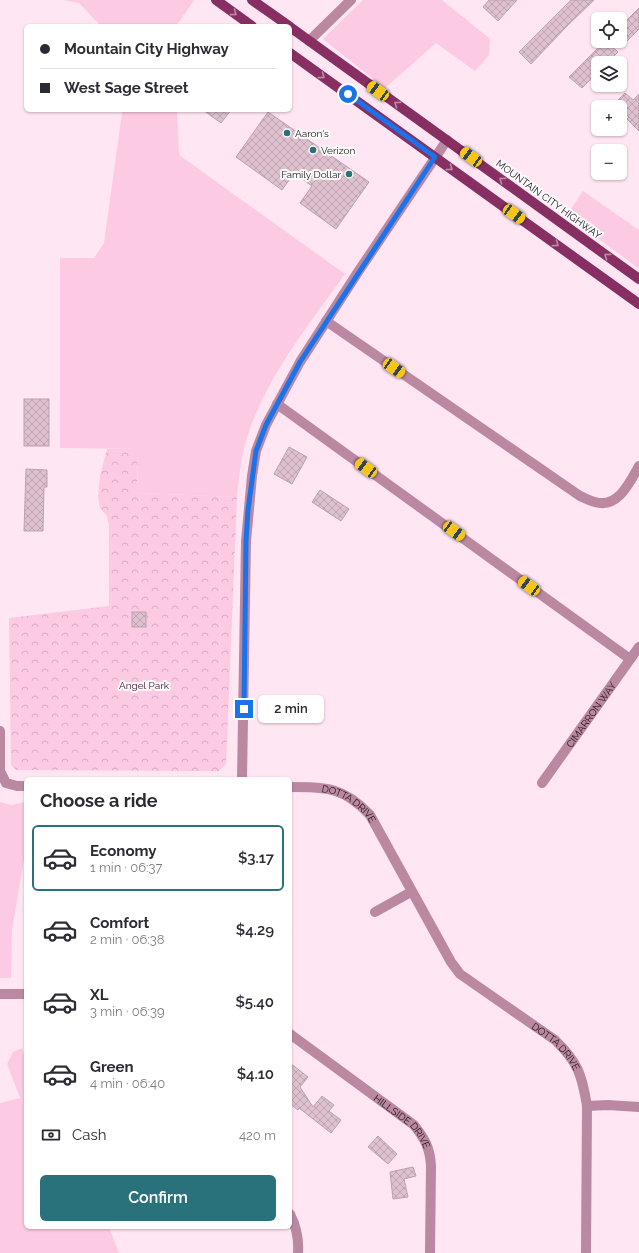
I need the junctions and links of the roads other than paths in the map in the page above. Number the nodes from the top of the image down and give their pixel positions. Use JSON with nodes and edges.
{"nodes":[{"id":1,"x":216,"y":0,"type":"edge"},
{"id":2,"x":252,"y":0,"type":"edge"},
{"id":3,"x":351,"y":0,"type":"edge"},
{"id":4,"x":249,"y":24,"type":"edge"},
{"id":5,"x":286,"y":24,"type":"edge"},
{"id":6,"x":292,"y":28,"type":"edge"},
{"id":7,"x":309,"y":41,"type":"junction"},
{"id":8,"x":292,"y":54,"type":"edge"},
{"id":9,"x":447,"y":140,"type":"junction"},
{"id":10,"x":435,"y":157,"type":"junction"},
{"id":11,"x":639,"y":279,"type":"edge"},
{"id":12,"x":639,"y":304,"type":"edge"},
{"id":13,"x":326,"y":321,"type":"junction"},
{"id":14,"x":277,"y":404,"type":"junction"},
{"id":15,"x":639,"y":466,"type":"edge"},
{"id":16,"x":639,"y":647,"type":"edge"},
{"id":17,"x":630,"y":659,"type":"junction"},
{"id":18,"x":0,"y":731,"type":"edge"},
{"id":19,"x":242,"y":777,"type":"edge"},
{"id":20,"x":542,"y":783,"type":"dead end"},
{"id":21,"x":24,"y":786,"type":"edge"},
{"id":22,"x":292,"y":787,"type":"edge"},
{"id":23,"x":411,"y":892,"type":"junction"},
{"id":24,"x":375,"y":912,"type":"dead end"},
{"id":25,"x":0,"y":994,"type":"edge"},
{"id":26,"x":24,"y":994,"type":"edge"},
{"id":27,"x":292,"y":1035,"type":"edge"},
{"id":28,"x":587,"y":1106,"type":"junction"},
{"id":29,"x":639,"y":1107,"type":"edge"},
{"id":30,"x":292,"y":1217,"type":"edge"},
{"id":31,"x":298,"y":1253,"type":"edge"},
{"id":32,"x":430,"y":1253,"type":"edge"},
{"id":33,"x":586,"y":1253,"type":"edge"}],
"edges":[{"from":1,"to":4,"type":"main road","one_way":true},
{"from":2,"to":5,"type":"main road","name":"MOUNTAIN CITY HIGHWAY"},
{"from":3,"to":7,"type":"street"},
{"from":6,"to":7,"type":"main road","name":"MOUNTAIN CITY HIGHWAY"},
{"from":9,"to":7,"type":"main road","name":"MOUNTAIN CITY HIGHWAY","one_way":true},
{"from":8,"to":10,"type":"main road","one_way":true},
{"from":9,"to":10,"type":"street"},
{"from":11,"to":9,"type":"main road","name":"MOUNTAIN CITY HIGHWAY","one_way":true},
{"from":10,"to":12,"type":"main road","one_way":true},
{"from":10,"to":13,"type":"street"},
{"from":13,"to":14,"type":"street"},
{"from":13,"to":15,"type":"street"},
{"from":14,"to":17,"type":"street"},
{"from":14,"to":19,"type":"street"},
{"from":16,"to":17,"type":"street","name":"CIMARRON WAY"},
{"from":17,"to":20,"type":"street","name":"CIMARRON WAY"},
{"from":18,"to":21,"type":"street"},
{"from":22,"to":23,"type":"street","name":"DOTTA DRIVE"},
{"from":23,"to":24,"type":"street"},
{"from":23,"to":28,"type":"street","name":"DOTTA DRIVE"},
{"from":25,"to":26,"type":"street"},
{"from":27,"to":32,"type":"street","name":"HILLSIDE DRIVE"},
{"from":28,"to":29,"type":"street"},
{"from":28,"to":33,"type":"street","name":"DOTTA DRIVE"},
{"from":30,"to":31,"type":"street"}]}
